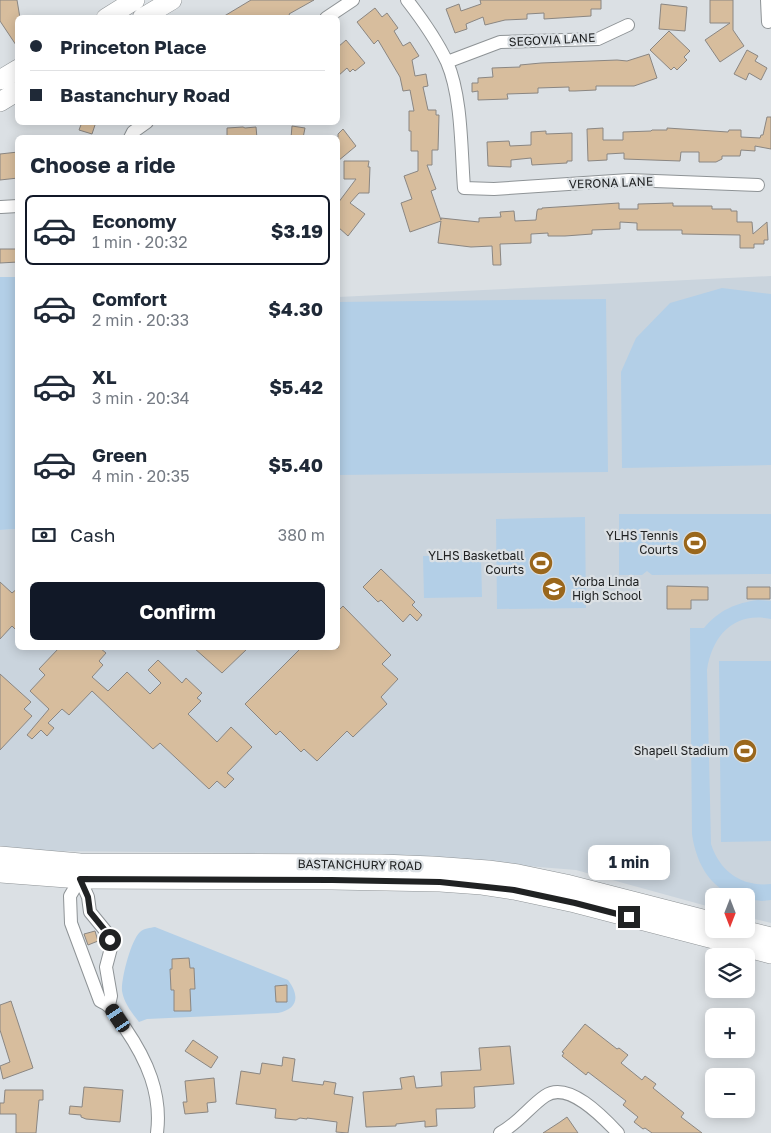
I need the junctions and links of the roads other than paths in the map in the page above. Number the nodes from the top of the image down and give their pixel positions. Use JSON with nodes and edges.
{"nodes":[{"id":1,"x":135,"y":0,"type":"edge"},
{"id":2,"x":172,"y":0,"type":"edge"},
{"id":3,"x":353,"y":0,"type":"edge"},
{"id":4,"x":406,"y":0,"type":"edge"},
{"id":5,"x":767,"y":0,"type":"edge"},
{"id":6,"x":111,"y":15,"type":"edge"},
{"id":7,"x":147,"y":15,"type":"edge"},
{"id":8,"x":330,"y":15,"type":"edge"},
{"id":9,"x":768,"y":22,"type":"dead end"},
{"id":10,"x":628,"y":25,"type":"dead end"},
{"id":11,"x":447,"y":62,"type":"junction"},
{"id":12,"x":15,"y":71,"type":"edge"},
{"id":13,"x":0,"y":80,"type":"edge"},
{"id":14,"x":15,"y":94,"type":"edge"},
{"id":15,"x":0,"y":102,"type":"edge"},
{"id":16,"x":143,"y":125,"type":"edge"},
{"id":17,"x":132,"y":135,"type":"edge"},
{"id":18,"x":758,"y":185,"type":"dead end"},
{"id":19,"x":15,"y":206,"type":"edge"},
{"id":20,"x":1,"y":207,"type":"edge"},
{"id":21,"x":0,"y":856,"type":"edge"},
{"id":22,"x":453,"y":867,"type":"junction"},
{"id":23,"x":80,"y":871,"type":"junction"},
{"id":24,"x":0,"y":873,"type":"edge"},
{"id":25,"x":370,"y":880,"type":"junction"},
{"id":26,"x":514,"y":890,"type":"junction"},
{"id":27,"x":600,"y":893,"type":"junction"},
{"id":28,"x":705,"y":920,"type":"edge"},
{"id":29,"x":755,"y":933,"type":"edge"},
{"id":30,"x":771,"y":937,"type":"edge"},
{"id":31,"x":771,"y":954,"type":"edge"},
{"id":32,"x":106,"y":967,"type":"junction"},
{"id":33,"x":88,"y":971,"type":"junction"},
{"id":34,"x":109,"y":1005,"type":"junction"},
{"id":35,"x":160,"y":1133,"type":"edge"},
{"id":36,"x":500,"y":1133,"type":"edge"},
{"id":37,"x":618,"y":1133,"type":"edge"}],
"edges":[{"from":1,"to":6,"type":"main road"},
{"from":2,"to":7,"type":"main road"},
{"from":3,"to":8,"type":"street"},
{"from":4,"to":11,"type":"street"},
{"from":5,"to":9,"type":"street"},
{"from":10,"to":11,"type":"street","name":"SEGOVIA LANE"},
{"from":11,"to":18,"type":"street","name":"VERONA LANE"},
{"from":12,"to":13,"type":"main road"},
{"from":14,"to":15,"type":"main road"},
{"from":16,"to":17,"type":"street"},
{"from":19,"to":20,"type":"street"},
{"from":21,"to":23,"type":"main road","name":"BASTANCHURY ROAD"},
{"from":22,"to":23,"type":"main road","name":"BASTANCHURY ROAD"},
{"from":22,"to":25,"type":"main road"},
{"from":22,"to":27,"type":"main road","name":"BASTANCHURY ROAD"},
{"from":23,"to":24,"type":"main road","name":"BASTANCHURY ROAD"},
{"from":23,"to":25,"type":"main road","name":"BASTANCHURY ROAD"},
{"from":23,"to":32,"type":"street"},
{"from":23,"to":33,"type":"street"},
{"from":25,"to":26,"type":"main road","name":"BASTANCHURY ROAD"},
{"from":26,"to":27,"type":"main road"},
{"from":26,"to":31,"type":"main road","name":"BASTANCHURY ROAD"},
{"from":27,"to":28,"type":"main road","name":"BASTANCHURY ROAD"},
{"from":29,"to":30,"type":"main road"},
{"from":32,"to":33,"type":"street"},
{"from":32,"to":34,"type":"street"},
{"from":33,"to":34,"type":"street"},
{"from":34,"to":35,"type":"street"},
{"from":36,"to":37,"type":"street"}]}
